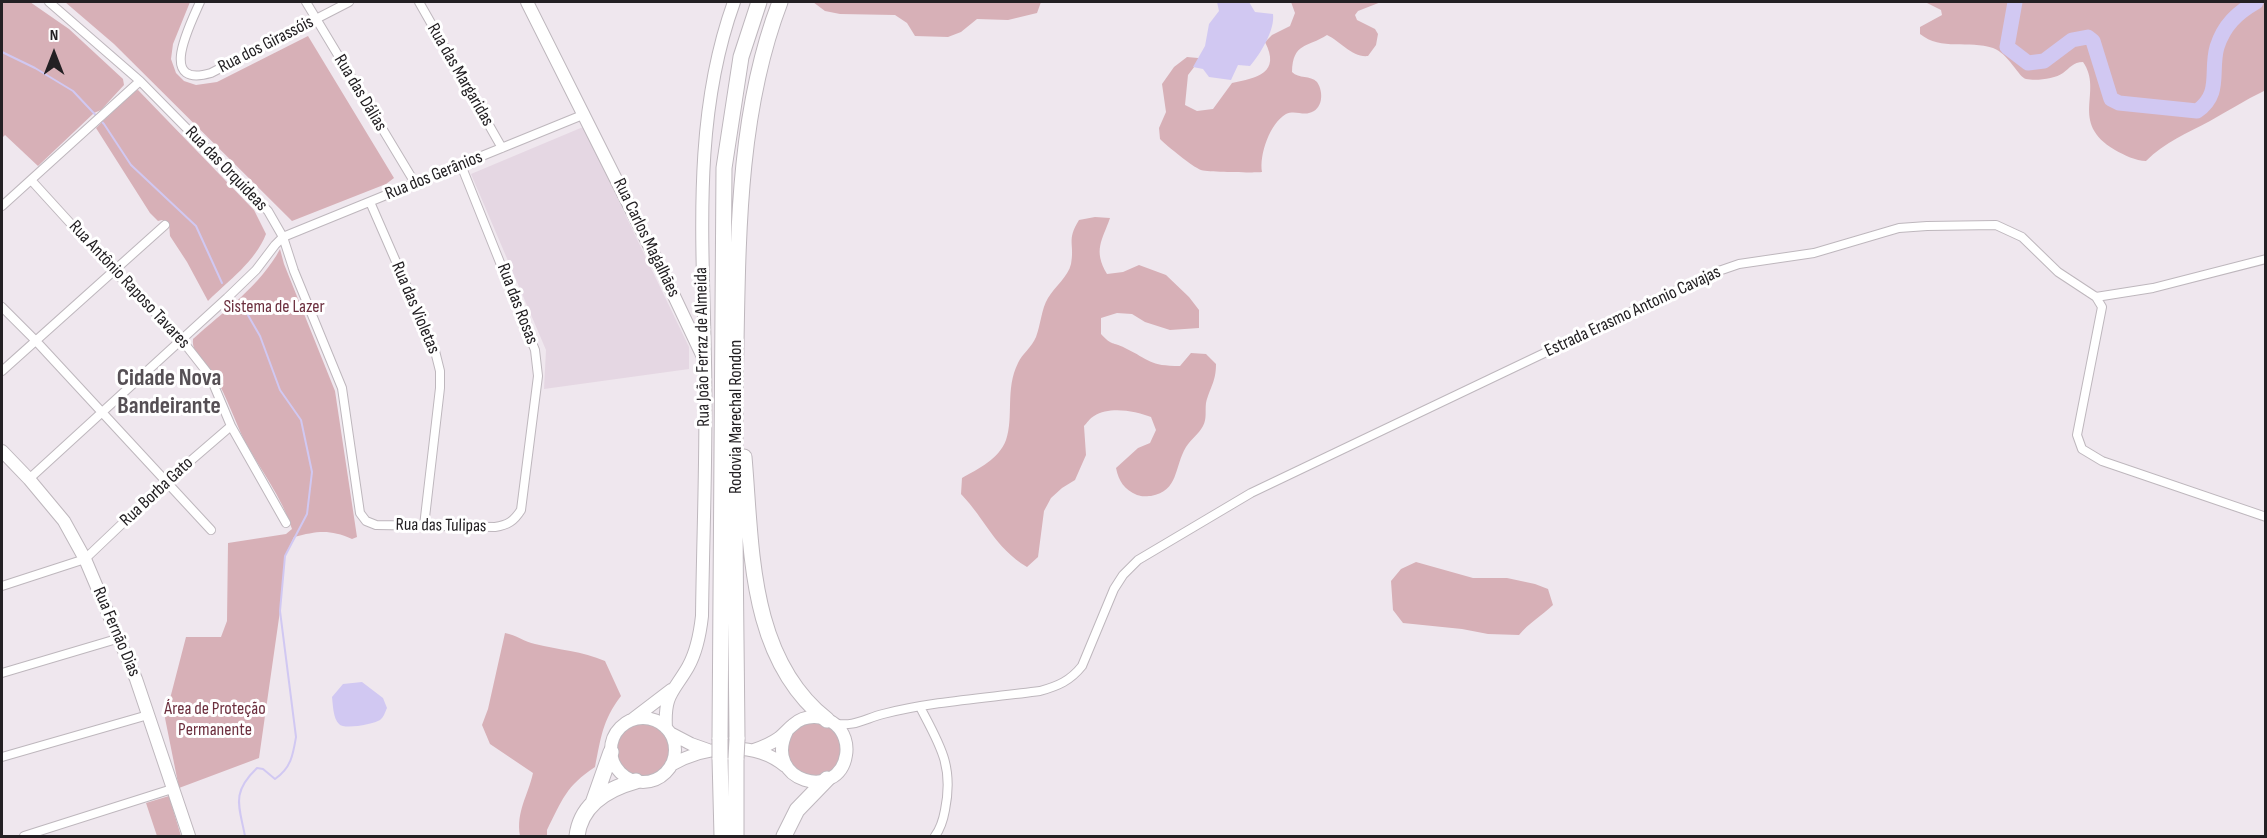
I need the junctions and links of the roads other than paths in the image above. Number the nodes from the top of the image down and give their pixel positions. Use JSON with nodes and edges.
{"nodes":[{"id":1,"x":49,"y":2,"type":"edge"},
{"id":2,"x":200,"y":2,"type":"edge"},
{"id":3,"x":306,"y":2,"type":"edge"},
{"id":4,"x":349,"y":2,"type":"edge"},
{"id":5,"x":418,"y":2,"type":"edge"},
{"id":6,"x":527,"y":2,"type":"edge"},
{"id":7,"x":734,"y":2,"type":"edge"},
{"id":8,"x":759,"y":2,"type":"edge"},
{"id":9,"x":780,"y":2,"type":"edge"},
{"id":10,"x":316,"y":20,"type":"junction"},
{"id":11,"x":140,"y":81,"type":"junction"},
{"id":12,"x":585,"y":114,"type":"junction"},
{"id":13,"x":502,"y":148,"type":"junction"},
{"id":14,"x":461,"y":165,"type":"junction"},
{"id":15,"x":31,"y":180,"type":"junction"},
{"id":16,"x":415,"y":183,"type":"junction"},
{"id":17,"x":370,"y":202,"type":"junction"},
{"id":18,"x":2,"y":206,"type":"edge"},
{"id":19,"x":165,"y":225,"type":"dead end"},
{"id":20,"x":284,"y":237,"type":"junction"},
{"id":21,"x":2265,"y":259,"type":"edge"},
{"id":22,"x":113,"y":270,"type":"junction"},
{"id":23,"x":2093,"y":295,"type":"junction"},
{"id":24,"x":2,"y":308,"type":"edge"},
{"id":25,"x":181,"y":339,"type":"junction"},
{"id":26,"x":36,"y":341,"type":"junction"},
{"id":27,"x":705,"y":364,"type":"junction"},
{"id":28,"x":2,"y":371,"type":"edge"},
{"id":29,"x":735,"y":389,"type":"junction"},
{"id":30,"x":102,"y":411,"type":"junction"},
{"id":31,"x":231,"y":426,"type":"junction"},
{"id":32,"x":2,"y":451,"type":"edge"},
{"id":33,"x":29,"y":479,"type":"junction"},
{"id":34,"x":166,"y":482,"type":"junction"},
{"id":35,"x":2265,"y":517,"type":"edge"},
{"id":36,"x":514,"y":520,"type":"joint"},
{"id":37,"x":366,"y":521,"type":"joint"},
{"id":38,"x":286,"y":523,"type":"dead end"},
{"id":39,"x":424,"y":526,"type":"junction"},
{"id":40,"x":211,"y":531,"type":"dead end"},
{"id":41,"x":85,"y":559,"type":"junction"},
{"id":42,"x":2,"y":586,"type":"edge"},
{"id":43,"x":120,"y":638,"type":"junction"},
{"id":44,"x":2,"y":673,"type":"edge"},
{"id":45,"x":672,"y":689,"type":"junction"},
{"id":46,"x":920,"y":706,"type":"junction"},
{"id":47,"x":148,"y":715,"type":"junction"},
{"id":48,"x":632,"y":720,"type":"junction"},
{"id":49,"x":830,"y":722,"type":"junction"},
{"id":50,"x":857,"y":724,"type":"junction"},
{"id":51,"x":668,"y":731,"type":"junction"},
{"id":52,"x":787,"y":731,"type":"junction"},
{"id":53,"x":845,"y":739,"type":"junction"},
{"id":54,"x":717,"y":749,"type":"junction"},
{"id":55,"x":754,"y":750,"type":"junction"},
{"id":56,"x":611,"y":752,"type":"junction"},
{"id":57,"x":2,"y":757,"type":"edge"},
{"id":58,"x":671,"y":765,"type":"junction"},
{"id":59,"x":786,"y":766,"type":"junction"},
{"id":60,"x":827,"y":779,"type":"junction"},
{"id":61,"x":636,"y":781,"type":"junction"},
{"id":62,"x":172,"y":789,"type":"junction"},
{"id":63,"x":593,"y":803,"type":"junction"},
{"id":64,"x":721,"y":834,"type":"edge"},
{"id":65,"x":24,"y":837,"type":"edge"},
{"id":66,"x":189,"y":837,"type":"edge"},
{"id":67,"x":577,"y":837,"type":"edge"},
{"id":68,"x":736,"y":837,"type":"edge"},
{"id":69,"x":784,"y":837,"type":"edge"},
{"id":70,"x":935,"y":837,"type":"edge"}],
"edges":[{"from":1,"to":11,"type":"street","name":"Rua das Orquideas"},
{"from":2,"to":10,"type":"street","name":"Rua dos Girassóis"},
{"from":3,"to":10,"type":"street","name":"Rua das Dálias"},
{"from":4,"to":10,"type":"street","name":"Rua dos Girassóis"},
{"from":5,"to":13,"type":"street","name":"Rua das Margaridas"},
{"from":6,"to":12,"type":"main road","name":"Rua Carlos Magalhães"},
{"from":7,"to":27,"type":"main road","name":"Rua João Ferraz de Almeida"},
{"from":8,"to":54,"type":"highway","name":"Rodovia Marechal Rondon"},
{"from":9,"to":29,"type":"highway","name":"Rodovia Marechal Rondon"},
{"from":10,"to":16,"type":"street","name":"Rua das Dálias"},
{"from":11,"to":15,"type":"street"},
{"from":11,"to":20,"type":"street","name":"Rua das Orquideas"},
{"from":12,"to":13,"type":"street","name":"Rua dos Gerânios"},
{"from":12,"to":27,"type":"main road","name":"Rua Carlos Magalhães"},
{"from":13,"to":14,"type":"street","name":"Rua dos Gerânios"},
{"from":14,"to":16,"type":"street","name":"Rua dos Gerânios"},
{"from":14,"to":36,"type":"street","name":"Rua das Rosas"},
{"from":15,"to":18,"type":"street"},
{"from":15,"to":22,"type":"street","name":"Rua Antônio Raposo Tavares"},
{"from":16,"to":17,"type":"street","name":"Rua dos Gerânios"},
{"from":17,"to":20,"type":"street","name":"Rua dos Gerânios"},
{"from":17,"to":39,"type":"street","name":"Rua das Violetas"},
{"from":19,"to":22,"type":"street"},
{"from":20,"to":25,"type":"street"},
{"from":20,"to":37,"type":"street","name":"Rua das Orquideas"},
{"from":21,"to":23,"type":"street"},
{"from":22,"to":25,"type":"street","name":"Rua Antônio Raposo Tavares"},
{"from":22,"to":26,"type":"street"},
{"from":23,"to":35,"type":"street"},
{"from":23,"to":46,"type":"street","name":"Estrada Erasmo Antonio Cavajas"},
{"from":24,"to":26,"type":"street"},
{"from":25,"to":30,"type":"street"},
{"from":25,"to":31,"type":"street","name":"Rua Antônio Raposo Tavares"},
{"from":26,"to":28,"type":"street"},
{"from":26,"to":30,"type":"street"},
{"from":27,"to":45,"type":"main road","name":"Rua João Ferraz de Almeida"},
{"from":29,"to":49,"type":"highway"},
{"from":29,"to":68,"type":"highway","name":"Rodovia Marechal Rondon","bridge":true},
{"from":30,"to":33,"type":"street"},
{"from":30,"to":34,"type":"street"},
{"from":31,"to":34,"type":"street","name":"Rua Borba Gato"},
{"from":31,"to":38,"type":"street","name":"Rua Antônio Raposo Tavares"},
{"from":32,"to":33,"type":"main road","name":"Rua Fernão Dias"},
{"from":33,"to":41,"type":"main road","name":"Rua Fernão Dias"},
{"from":34,"to":40,"type":"street"},
{"from":34,"to":41,"type":"street","name":"Rua Borba Gato"},
{"from":36,"to":39,"type":"street","name":"Rua das Tulipas"},
{"from":37,"to":39,"type":"street","name":"Rua das Tulipas"},
{"from":41,"to":42,"type":"street"},
{"from":41,"to":43,"type":"main road","name":"Rua Fernão Dias"},
{"from":43,"to":44,"type":"street"},
{"from":43,"to":47,"type":"main road","name":"Rua Fernão Dias"},
{"from":45,"to":48,"type":"main road","name":"Rua João Ferraz de Almeida"},
{"from":45,"to":51,"type":"main road","name":"Rua João Ferraz de Almeida"},
{"from":46,"to":50,"type":"street","name":"Estrada Erasmo Antonio Cavajas"},
{"from":46,"to":70,"type":"street"},
{"from":47,"to":57,"type":"street"},
{"from":47,"to":62,"type":"main road","name":"Rua Fernão Dias"},
{"from":48,"to":51,"type":"main road"},
{"from":48,"to":56,"type":"main road"},
{"from":49,"to":50,"type":"street"},
{"from":49,"to":52,"type":"main road"},
{"from":49,"to":53,"type":"main road"},
{"from":50,"to":53,"type":"street"},
{"from":51,"to":54,"type":"main road"},
{"from":51,"to":58,"type":"main road"},
{"from":52,"to":55,"type":"main road"},
{"from":52,"to":59,"type":"main road"},
{"from":53,"to":60,"type":"main road"},
{"from":54,"to":55,"type":"main road"},
{"from":54,"to":58,"type":"main road"},
{"from":54,"to":64,"type":"highway","name":"Rodovia Marechal Rondon"},
{"from":55,"to":59,"type":"main road"},
{"from":56,"to":61,"type":"main road"},
{"from":56,"to":63,"type":"highway"},
{"from":58,"to":61,"type":"main road"},
{"from":59,"to":60,"type":"main road"},
{"from":60,"to":69,"type":"highway"},
{"from":61,"to":63,"type":"highway"},
{"from":62,"to":65,"type":"street"},
{"from":62,"to":66,"type":"main road","name":"Rua Fernão Dias"},
{"from":63,"to":67,"type":"highway"}]}
